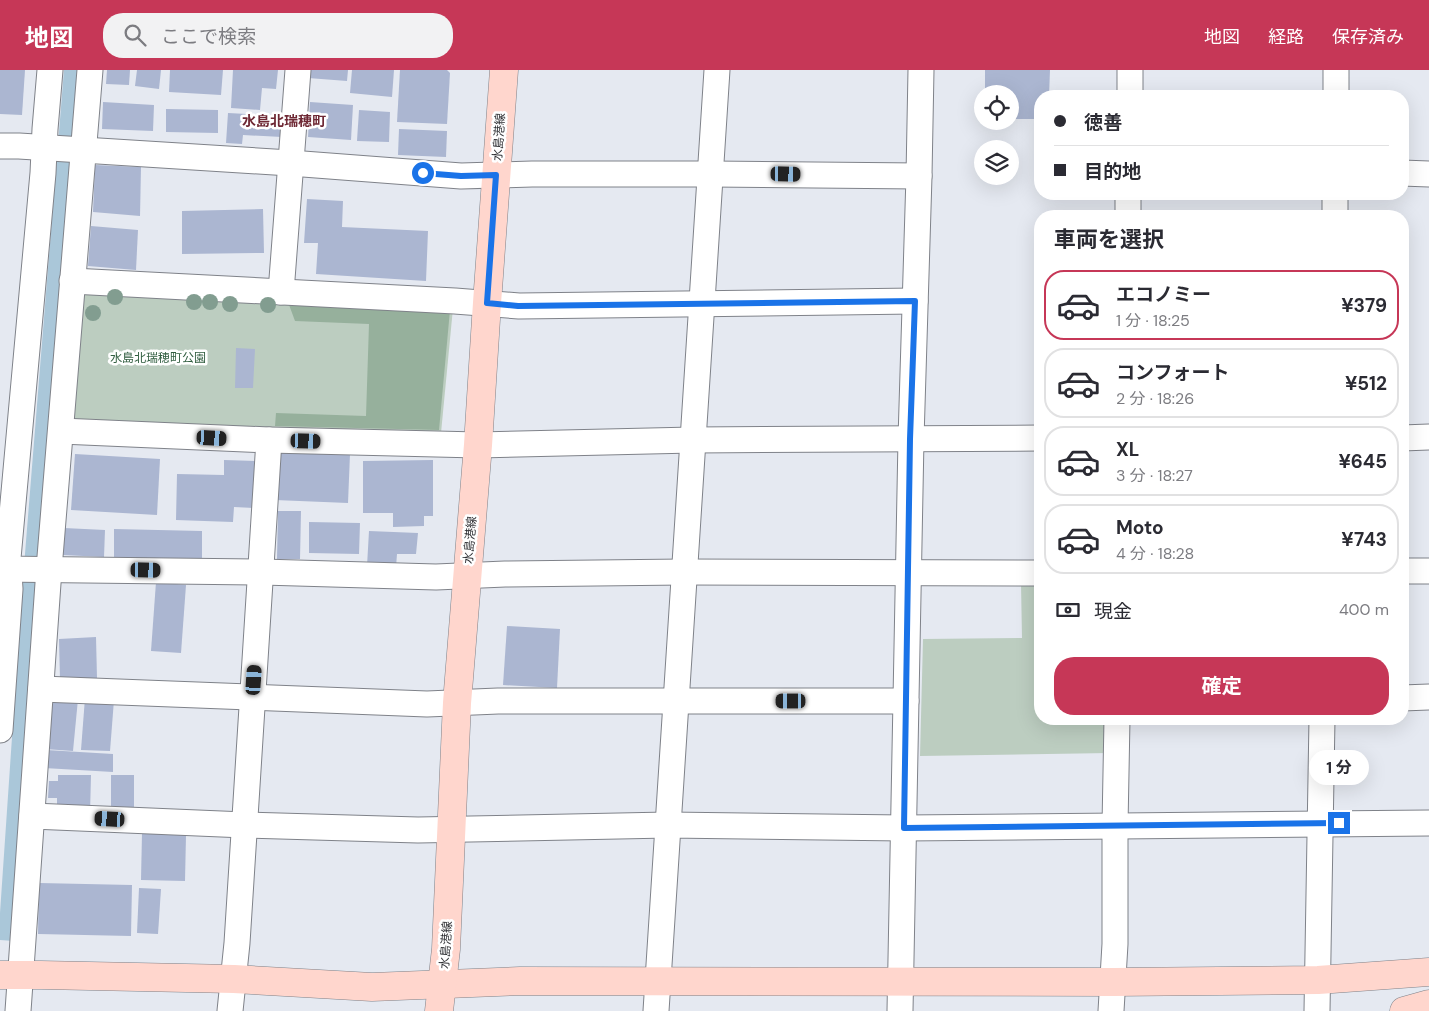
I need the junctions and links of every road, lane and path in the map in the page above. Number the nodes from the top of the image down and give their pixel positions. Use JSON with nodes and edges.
{"nodes":[{"id":1,"x":50,"y":70,"type":"edge"},
{"id":2,"x":90,"y":70,"type":"edge"},
{"id":3,"x":298,"y":70,"type":"edge"},
{"id":4,"x":504,"y":70,"type":"edge"},
{"id":5,"x":717,"y":70,"type":"edge"},
{"id":6,"x":921,"y":70,"type":"edge"},
{"id":7,"x":1130,"y":70,"type":"edge"},
{"id":8,"x":1336,"y":70,"type":"edge"},
{"id":9,"x":1130,"y":90,"type":"edge"},
{"id":10,"x":1336,"y":90,"type":"edge"},
{"id":11,"x":0,"y":146,"type":"edge"},
{"id":12,"x":63,"y":149,"type":"junction"},
{"id":13,"x":290,"y":163,"type":"junction"},
{"id":14,"x":1409,"y":173,"type":"edge"},
{"id":15,"x":710,"y":174,"type":"junction"},
{"id":16,"x":1429,"y":174,"type":"edge"},
{"id":17,"x":496,"y":175,"type":"junction"},
{"id":18,"x":919,"y":176,"type":"junction"},
{"id":19,"x":72,"y":281,"type":"junction"},
{"id":20,"x":281,"y":292,"type":"junction"},
{"id":21,"x":915,"y":301,"type":"junction"},
{"id":22,"x":487,"y":303,"type":"junction"},
{"id":23,"x":702,"y":303,"type":"junction"},
{"id":24,"x":61,"y":431,"type":"junction"},
{"id":25,"x":1429,"y":437,"type":"edge"},
{"id":26,"x":1034,"y":438,"type":"edge"},
{"id":27,"x":1409,"y":438,"type":"edge"},
{"id":28,"x":910,"y":439,"type":"junction"},
{"id":29,"x":269,"y":440,"type":"junction"},
{"id":30,"x":693,"y":440,"type":"junction"},
{"id":31,"x":478,"y":445,"type":"junction"},
{"id":32,"x":19,"y":564,"type":"edge"},
{"id":33,"x":1409,"y":571,"type":"edge"},
{"id":34,"x":1429,"y":571,"type":"edge"},
{"id":35,"x":262,"y":572,"type":"junction"},
{"id":36,"x":684,"y":572,"type":"junction"},
{"id":37,"x":909,"y":573,"type":"junction"},
{"id":38,"x":1034,"y":573,"type":"edge"},
{"id":39,"x":467,"y":576,"type":"junction"},
{"id":40,"x":27,"y":679,"type":"junction"},
{"id":41,"x":253,"y":698,"type":"junction"},
{"id":42,"x":1409,"y":698,"type":"edge"},
{"id":43,"x":1429,"y":698,"type":"edge"},
{"id":44,"x":676,"y":701,"type":"junction"},
{"id":45,"x":906,"y":701,"type":"junction"},
{"id":46,"x":458,"y":703,"type":"junction"},
{"id":47,"x":1117,"y":725,"type":"edge"},
{"id":48,"x":1322,"y":725,"type":"edge"},
{"id":49,"x":0,"y":730,"type":"edge"},
{"id":50,"x":32,"y":816,"type":"junction"},
{"id":51,"x":1321,"y":823,"type":"junction"},
{"id":52,"x":1429,"y":823,"type":"edge"},
{"id":53,"x":245,"y":825,"type":"junction"},
{"id":54,"x":668,"y":825,"type":"junction"},
{"id":55,"x":1114,"y":826,"type":"junction"},
{"id":56,"x":904,"y":828,"type":"junction"},
{"id":57,"x":451,"y":830,"type":"junction"},
{"id":58,"x":1429,"y":972,"type":"edge"},
{"id":59,"x":11,"y":975,"type":"edge"},
{"id":60,"x":234,"y":979,"type":"junction"},
{"id":61,"x":1318,"y":980,"type":"junction"},
{"id":62,"x":657,"y":981,"type":"junction"},
{"id":63,"x":901,"y":981,"type":"junction"},
{"id":64,"x":1113,"y":982,"type":"junction"},
{"id":65,"x":442,"y":984,"type":"junction"},
{"id":66,"x":1429,"y":1004,"type":"edge"},
{"id":67,"x":18,"y":1011,"type":"edge"},
{"id":68,"x":230,"y":1011,"type":"edge"},
{"id":69,"x":440,"y":1011,"type":"edge"},
{"id":70,"x":656,"y":1011,"type":"edge"},
{"id":71,"x":900,"y":1011,"type":"edge"},
{"id":72,"x":1111,"y":1011,"type":"edge"},
{"id":73,"x":1316,"y":1011,"type":"edge"},
{"id":74,"x":1404,"y":1011,"type":"edge"}],
"edges":[{"from":1,"to":12,"type":"street"},
{"from":2,"to":12,"type":"street"},
{"from":3,"to":13,"type":"street"},
{"from":4,"to":17,"type":"street","name":"水島港線"},
{"from":5,"to":15,"type":"street"},
{"from":6,"to":18,"type":"street"},
{"from":7,"to":9,"type":"street"},
{"from":8,"to":10,"type":"street"},
{"from":11,"to":12,"type":"street"},
{"from":12,"to":13,"type":"street"},
{"from":12,"to":19,"type":"street"},
{"from":12,"to":32,"type":"street"},
{"from":13,"to":17,"type":"street"},
{"from":13,"to":20,"type":"street"},
{"from":14,"to":16,"type":"street"},
{"from":15,"to":17,"type":"street"},
{"from":15,"to":18,"type":"street"},
{"from":15,"to":23,"type":"street"},
{"from":17,"to":22,"type":"street","name":"水島港線"},
{"from":18,"to":21,"type":"street"},
{"from":19,"to":20,"type":"street"},
{"from":19,"to":24,"type":"street"},
{"from":20,"to":22,"type":"street"},
{"from":21,"to":23,"type":"street"},
{"from":21,"to":28,"type":"street"},
{"from":22,"to":23,"type":"street"},
{"from":22,"to":31,"type":"street","name":"水島港線"},
{"from":23,"to":30,"type":"street"},
{"from":24,"to":29,"type":"street"},
{"from":24,"to":32,"type":"street"},
{"from":25,"to":27,"type":"street"},
{"from":26,"to":28,"type":"street"},
{"from":28,"to":30,"type":"street"},
{"from":28,"to":37,"type":"street"},
{"from":29,"to":31,"type":"street"},
{"from":29,"to":35,"type":"street"},
{"from":30,"to":31,"type":"street"},
{"from":30,"to":36,"type":"street"},
{"from":31,"to":39,"type":"street","name":"水島港線"},
{"from":32,"to":35,"type":"street"},
{"from":32,"to":40,"type":"street"},
{"from":32,"to":40,"type":"street"},
{"from":33,"to":34,"type":"street"},
{"from":35,"to":39,"type":"street"},
{"from":35,"to":41,"type":"street"},
{"from":36,"to":37,"type":"street"},
{"from":36,"to":39,"type":"street"},
{"from":36,"to":44,"type":"street"},
{"from":37,"to":38,"type":"street"},
{"from":37,"to":45,"type":"street"},
{"from":39,"to":46,"type":"street","name":"水島港線"},
{"from":40,"to":41,"type":"street"},
{"from":40,"to":49,"type":"street"},
{"from":40,"to":50,"type":"street"},
{"from":41,"to":46,"type":"street"},
{"from":41,"to":53,"type":"street"},
{"from":42,"to":43,"type":"street"},
{"from":44,"to":45,"type":"street"},
{"from":44,"to":46,"type":"street"},
{"from":44,"to":54,"type":"street"},
{"from":45,"to":56,"type":"street"},
{"from":46,"to":57,"type":"street","name":"水島港線"},
{"from":47,"to":55,"type":"street"},
{"from":48,"to":51,"type":"street"},
{"from":50,"to":53,"type":"street"},
{"from":50,"to":59,"type":"street"},
{"from":51,"to":52,"type":"street"},
{"from":51,"to":55,"type":"street"},
{"from":51,"to":61,"type":"street"},
{"from":53,"to":57,"type":"street"},
{"from":53,"to":60,"type":"street"},
{"from":54,"to":56,"type":"street"},
{"from":54,"to":57,"type":"street"},
{"from":54,"to":62,"type":"street"},
{"from":55,"to":56,"type":"street"},
{"from":55,"to":64,"type":"street"},
{"from":56,"to":63,"type":"street"},
{"from":57,"to":65,"type":"street","name":"水島港線"},
{"from":58,"to":61,"type":"street"},
{"from":59,"to":60,"type":"street"},
{"from":59,"to":67,"type":"street"},
{"from":60,"to":65,"type":"street"},
{"from":60,"to":68,"type":"street"},
{"from":61,"to":64,"type":"street"},
{"from":61,"to":73,"type":"street"},
{"from":62,"to":63,"type":"street"},
{"from":62,"to":65,"type":"street"},
{"from":62,"to":70,"type":"street"},
{"from":63,"to":64,"type":"street"},
{"from":63,"to":71,"type":"street"},
{"from":64,"to":72,"type":"street"},
{"from":65,"to":69,"type":"street","name":"水島港線"},
{"from":66,"to":74,"type":"street"}]}
